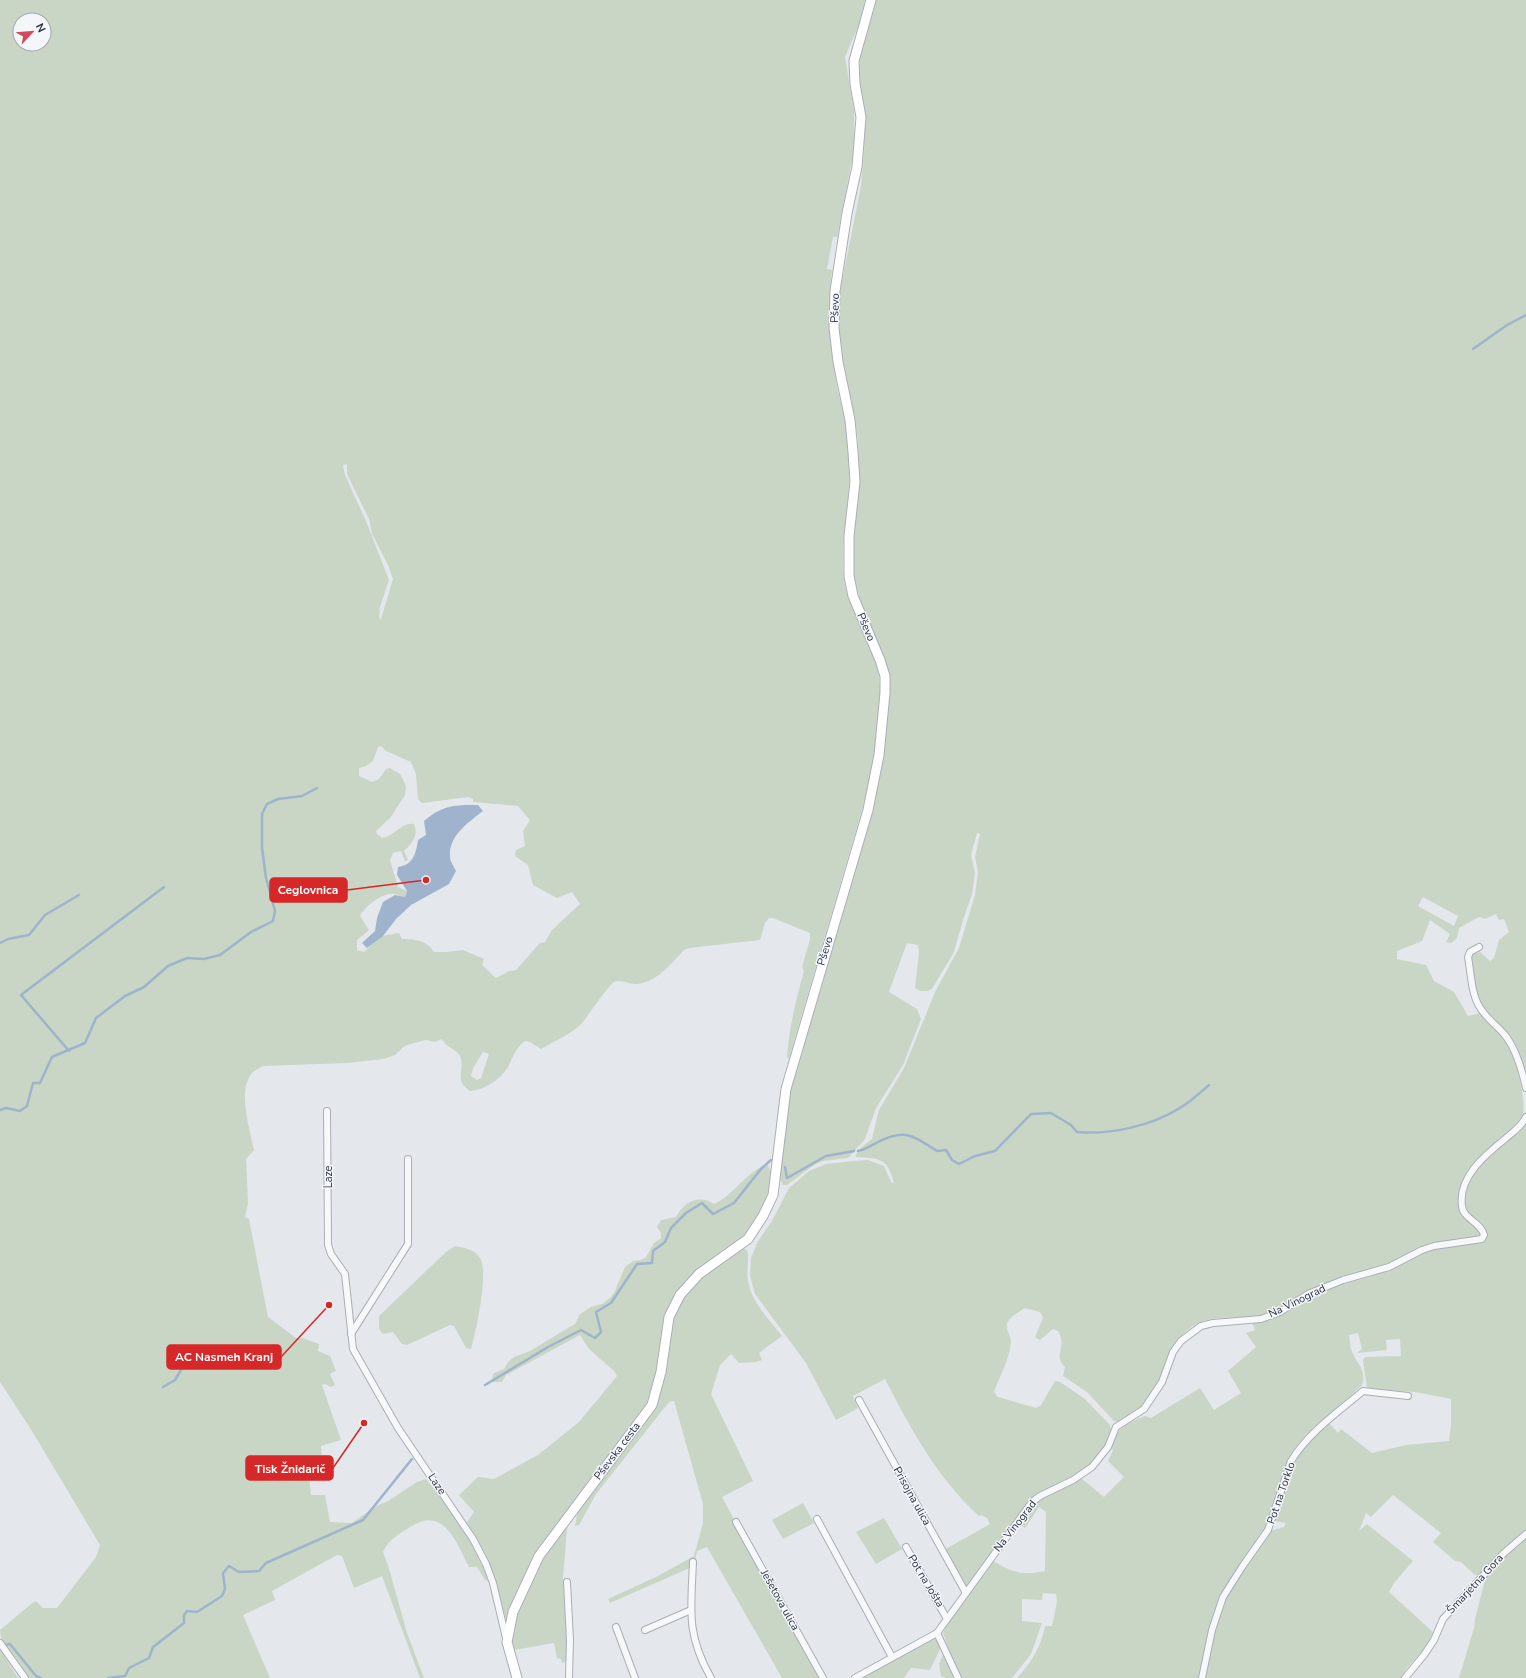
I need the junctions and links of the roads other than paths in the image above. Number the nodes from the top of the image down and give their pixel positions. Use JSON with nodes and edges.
{"nodes":[{"id":1,"x":871,"y":0,"type":"edge"},
{"id":2,"x":1479,"y":947,"type":"dead end"},
{"id":3,"x":1526,"y":1088,"type":"edge"},
{"id":4,"x":327,"y":1111,"type":"dead end"},
{"id":5,"x":1526,"y":1116,"type":"edge"},
{"id":6,"x":408,"y":1159,"type":"dead end"},
{"id":7,"x":748,"y":1239,"type":"joint"},
{"id":8,"x":351,"y":1334,"type":"junction"},
{"id":9,"x":1408,"y":1396,"type":"dead end"},
{"id":10,"x":859,"y":1400,"type":"dead end"},
{"id":11,"x":817,"y":1519,"type":"dead end"},
{"id":12,"x":736,"y":1522,"type":"dead end"},
{"id":13,"x":1526,"y":1534,"type":"edge"},
{"id":14,"x":906,"y":1547,"type":"dead end"},
{"id":15,"x":693,"y":1562,"type":"dead end"},
{"id":16,"x":567,"y":1582,"type":"dead end"},
{"id":17,"x":966,"y":1593,"type":"junction"},
{"id":18,"x":691,"y":1610,"type":"junction"},
{"id":19,"x":948,"y":1619,"type":"junction"},
{"id":20,"x":616,"y":1627,"type":"dead end"},
{"id":21,"x":645,"y":1630,"type":"dead end"},
{"id":22,"x":937,"y":1633,"type":"junction"},
{"id":23,"x":507,"y":1642,"type":"junction"},
{"id":24,"x":0,"y":1643,"type":"edge"},
{"id":25,"x":892,"y":1657,"type":"junction"},
{"id":26,"x":25,"y":1678,"type":"edge"},
{"id":27,"x":517,"y":1678,"type":"edge"},
{"id":28,"x":569,"y":1678,"type":"edge"},
{"id":29,"x":636,"y":1678,"type":"edge"},
{"id":30,"x":711,"y":1678,"type":"edge"},
{"id":31,"x":823,"y":1678,"type":"edge"},
{"id":32,"x":855,"y":1678,"type":"edge"},
{"id":33,"x":958,"y":1678,"type":"edge"},
{"id":34,"x":1202,"y":1678,"type":"edge"},
{"id":35,"x":1405,"y":1678,"type":"edge"}],
"edges":[{"from":1,"to":7,"type":"street","name":"Pševo"},
{"from":2,"to":3,"type":"street"},
{"from":4,"to":8,"type":"street","name":"Laze"},
{"from":5,"to":17,"type":"street","name":"Na Vinograd"},
{"from":6,"to":8,"type":"street"},
{"from":7,"to":23,"type":"street","name":"Pševska cesta"},
{"from":8,"to":23,"type":"street","name":"Laze"},
{"from":9,"to":34,"type":"street","name":"Pot na Torklo"},
{"from":10,"to":17,"type":"street","name":"Prisojna ulica"},
{"from":11,"to":25,"type":"street"},
{"from":12,"to":31,"type":"street","name":"Ješetova ulica"},
{"from":13,"to":35,"type":"street","name":"Šmarjetna Gora"},
{"from":14,"to":19,"type":"street","name":"Pot na Jošta"},
{"from":15,"to":18,"type":"street"},
{"from":16,"to":28,"type":"street"},
{"from":17,"to":19,"type":"street","name":"Na Vinograd"},
{"from":18,"to":21,"type":"street"},
{"from":18,"to":30,"type":"street"},
{"from":19,"to":22,"type":"street","name":"Pot na Jošta"},
{"from":20,"to":29,"type":"street"},
{"from":22,"to":25,"type":"street"},
{"from":22,"to":33,"type":"street"},
{"from":23,"to":27,"type":"street","name":"Pševska cesta"},
{"from":24,"to":26,"type":"street"},
{"from":25,"to":32,"type":"street"}]}
